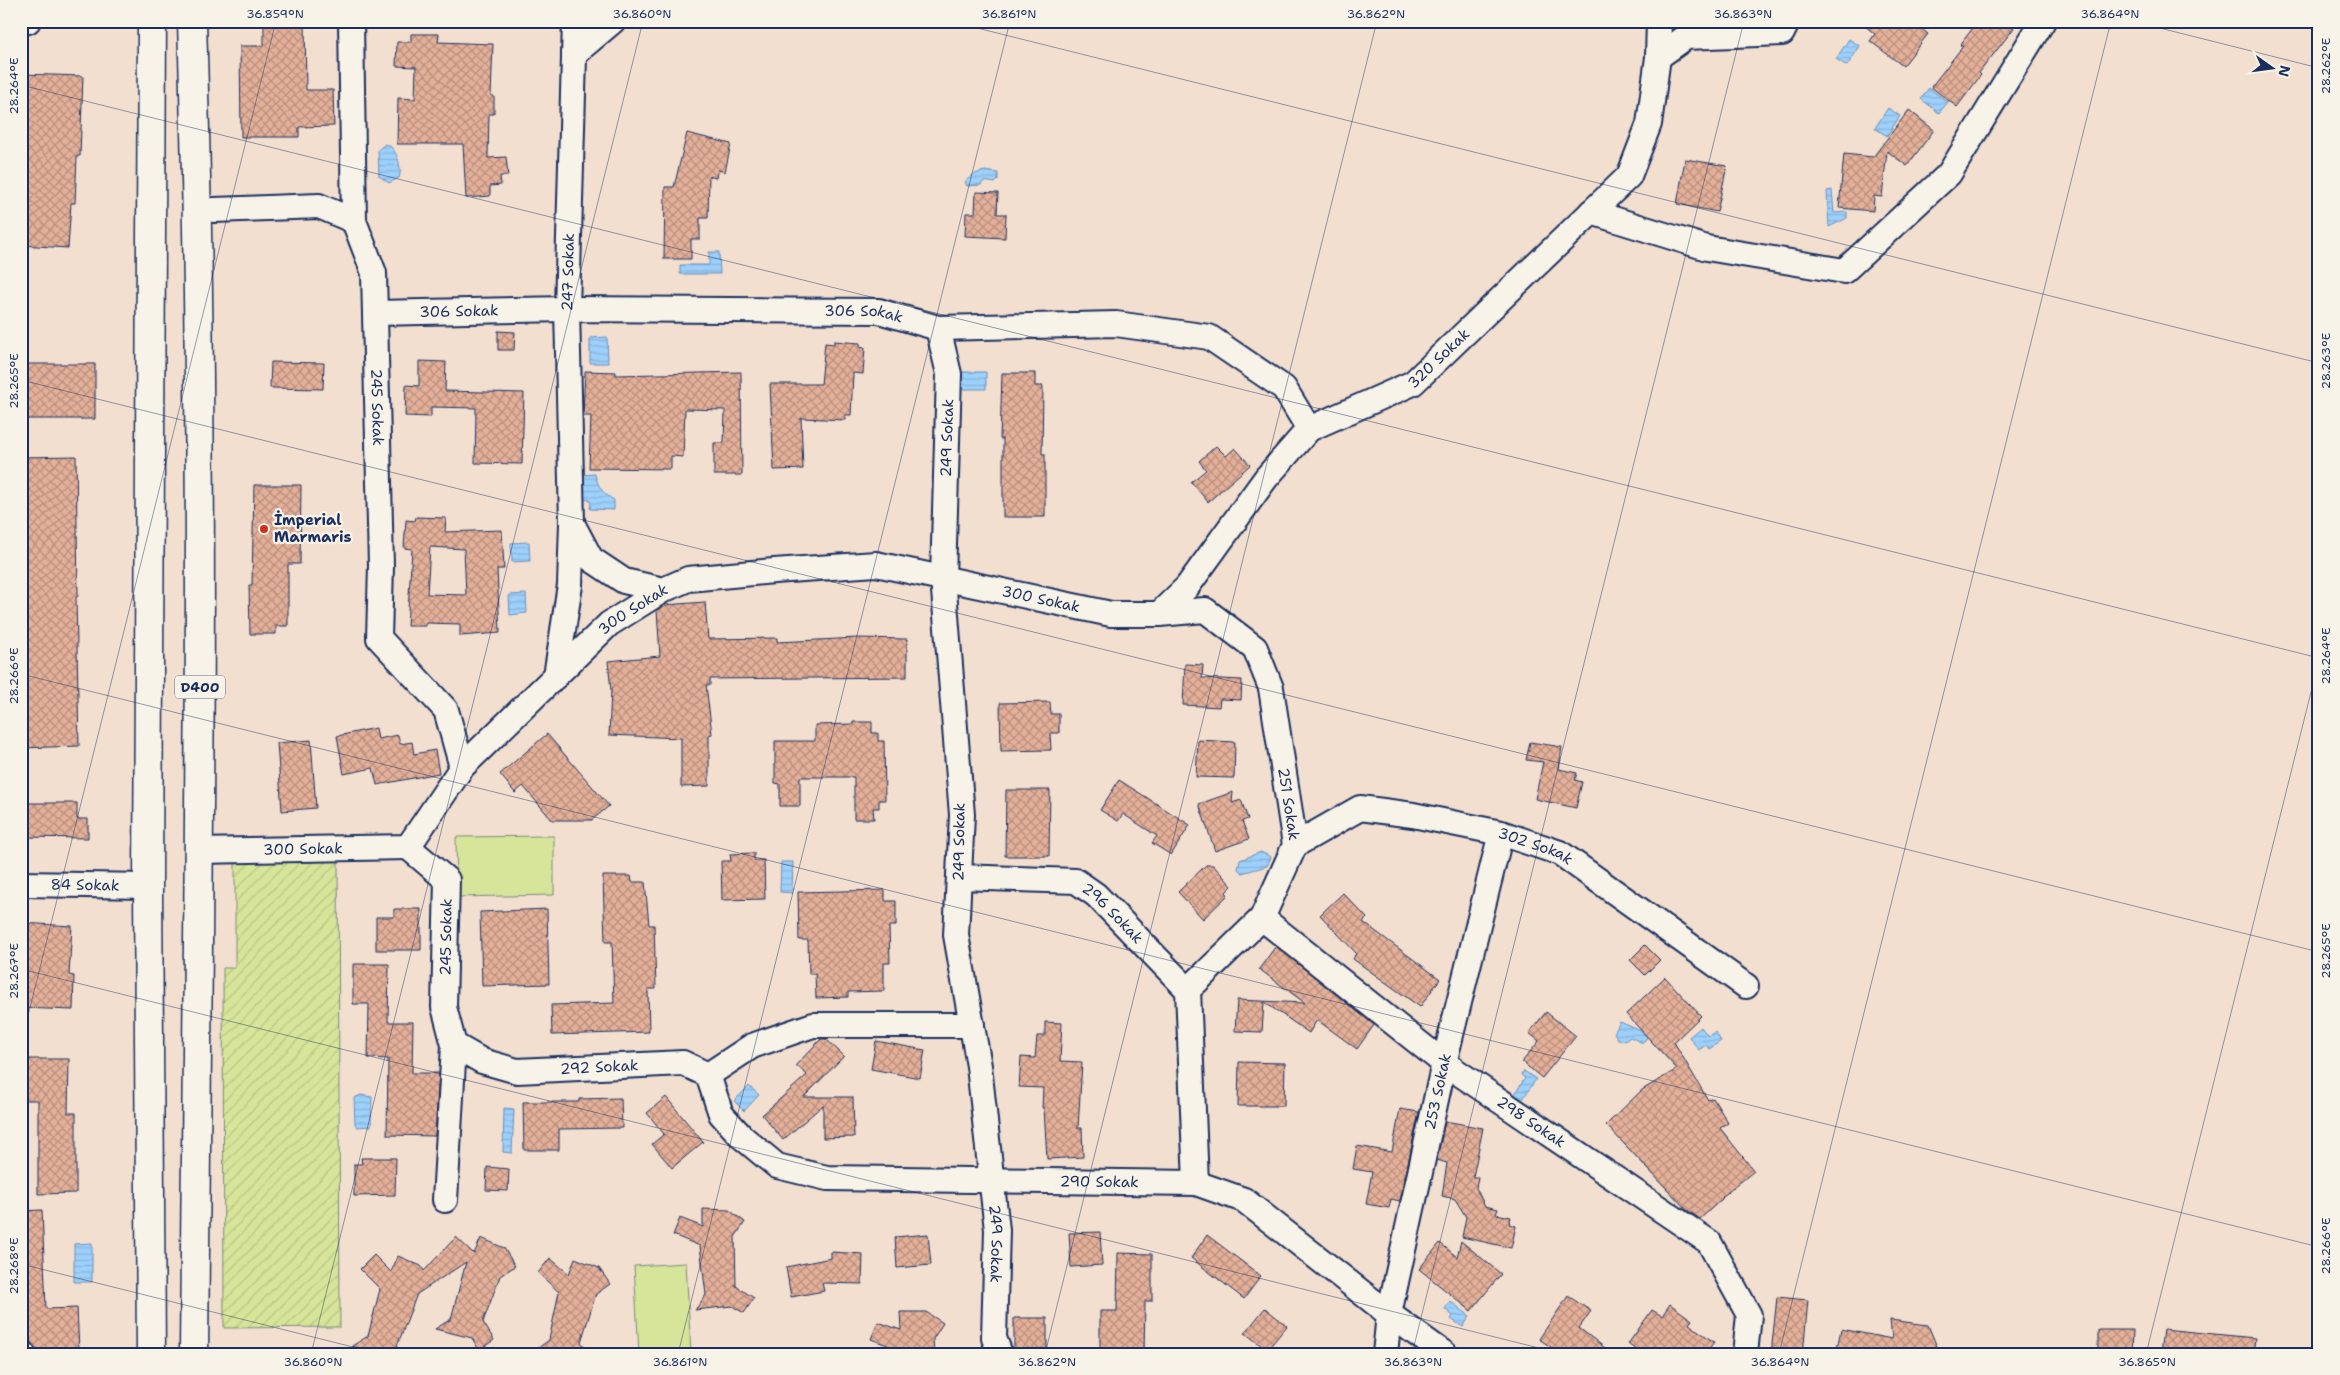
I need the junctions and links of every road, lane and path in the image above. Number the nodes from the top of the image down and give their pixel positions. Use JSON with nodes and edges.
{"nodes":[{"id":1,"x":28,"y":21,"type":"edge"},
{"id":2,"x":152,"y":21,"type":"edge"},
{"id":3,"x":192,"y":21,"type":"edge"},
{"id":4,"x":350,"y":21,"type":"edge"},
{"id":5,"x":575,"y":21,"type":"edge"},
{"id":6,"x":613,"y":21,"type":"edge"},
{"id":7,"x":1659,"y":21,"type":"edge"},
{"id":8,"x":1788,"y":21,"type":"edge"},
{"id":9,"x":2043,"y":21,"type":"edge"},
{"id":10,"x":21,"y":23,"type":"edge"},
{"id":11,"x":574,"y":54,"type":"junction"},
{"id":12,"x":1658,"y":57,"type":"junction"},
{"id":13,"x":214,"y":210,"type":"dead end"},
{"id":14,"x":1591,"y":212,"type":"junction"},
{"id":15,"x":354,"y":221,"type":"junction"},
{"id":16,"x":567,"y":309,"type":"junction"},
{"id":17,"x":375,"y":313,"type":"junction"},
{"id":18,"x":938,"y":328,"type":"junction"},
{"id":19,"x":1309,"y":429,"type":"junction"},
{"id":20,"x":572,"y":523,"type":"junction"},
{"id":21,"x":942,"y":578,"type":"junction"},
{"id":22,"x":663,"y":590,"type":"junction"},
{"id":23,"x":1158,"y":614,"type":"junction"},
{"id":24,"x":556,"y":676,"type":"junction"},
{"id":25,"x":462,"y":767,"type":"junction"},
{"id":26,"x":1501,"y":833,"type":"junction"},
{"id":27,"x":1295,"y":845,"type":"junction"},
{"id":28,"x":408,"y":847,"type":"junction"},
{"id":29,"x":199,"y":851,"type":"junction"},
{"id":30,"x":959,"y":877,"type":"junction"},
{"id":31,"x":21,"y":884,"type":"edge"},
{"id":32,"x":148,"y":886,"type":"junction"},
{"id":33,"x":1262,"y":918,"type":"junction"},
{"id":34,"x":1746,"y":986,"type":"dead end"},
{"id":35,"x":1188,"y":990,"type":"junction"},
{"id":36,"x":972,"y":1025,"type":"junction"},
{"id":37,"x":454,"y":1044,"type":"junction"},
{"id":38,"x":1444,"y":1063,"type":"junction"},
{"id":39,"x":708,"y":1074,"type":"junction"},
{"id":40,"x":991,"y":1180,"type":"junction"},
{"id":41,"x":1196,"y":1184,"type":"junction"},
{"id":42,"x":445,"y":1200,"type":"dead end"},
{"id":43,"x":1389,"y":1314,"type":"junction"},
{"id":44,"x":151,"y":1354,"type":"edge"},
{"id":45,"x":194,"y":1354,"type":"edge"},
{"id":46,"x":1000,"y":1354,"type":"edge"},
{"id":47,"x":1385,"y":1354,"type":"edge"},
{"id":48,"x":1444,"y":1354,"type":"edge"},
{"id":49,"x":1745,"y":1354,"type":"edge"}],
"edges":[{"from":1,"to":10,"type":"street"},
{"from":2,"to":32,"type":"highway"},
{"from":3,"to":29,"type":"highway","number":"D400"},
{"from":4,"to":15,"type":"street","name":"245 Sokak"},
{"from":5,"to":11,"type":"street","name":"247 Sokak"},
{"from":6,"to":11,"type":"street"},
{"from":7,"to":12,"type":"street","name":"320 Sokak"},
{"from":8,"to":12,"type":"street"},
{"from":9,"to":14,"type":"street"},
{"from":11,"to":16,"type":"street","name":"247 Sokak"},
{"from":12,"to":14,"type":"street","name":"320 Sokak"},
{"from":13,"to":15,"type":"street"},
{"from":14,"to":19,"type":"street","name":"320 Sokak"},
{"from":15,"to":17,"type":"street","name":"245 Sokak"},
{"from":16,"to":17,"type":"street","name":"306 Sokak"},
{"from":16,"to":18,"type":"street","name":"306 Sokak"},
{"from":16,"to":20,"type":"street","name":"247 Sokak"},
{"from":17,"to":25,"type":"street","name":"245 Sokak"},
{"from":18,"to":19,"type":"street","name":"306 Sokak"},
{"from":18,"to":21,"type":"street","name":"249 Sokak"},
{"from":19,"to":23,"type":"street","name":"320 Sokak"},
{"from":20,"to":22,"type":"street","name":"247 Sokak"},
{"from":20,"to":24,"type":"street","name":"247 Sokak"},
{"from":21,"to":22,"type":"street","name":"300 Sokak"},
{"from":21,"to":23,"type":"street","name":"300 Sokak"},
{"from":21,"to":30,"type":"street","name":"249 Sokak"},
{"from":22,"to":24,"type":"street","name":"300 Sokak"},
{"from":23,"to":27,"type":"street","name":"251 Sokak"},
{"from":24,"to":25,"type":"street","name":"300 Sokak"},
{"from":25,"to":28,"type":"street","name":"300 Sokak"},
{"from":26,"to":27,"type":"street","name":"302 Sokak"},
{"from":26,"to":34,"type":"street","name":"302 Sokak"},
{"from":26,"to":38,"type":"street","name":"253 Sokak"},
{"from":27,"to":33,"type":"street","name":"251 Sokak"},
{"from":28,"to":29,"type":"street","name":"300 Sokak"},
{"from":28,"to":37,"type":"street","name":"245 Sokak"},
{"from":29,"to":45,"type":"highway","number":"D400"},
{"from":30,"to":35,"type":"street","name":"296 Sokak"},
{"from":30,"to":36,"type":"street","name":"249 Sokak"},
{"from":31,"to":32,"type":"street","name":"84 Sokak"},
{"from":32,"to":44,"type":"highway"},
{"from":33,"to":35,"type":"street","name":"251 Sokak"},
{"from":33,"to":38,"type":"street","name":"298 Sokak"},
{"from":35,"to":41,"type":"street"},
{"from":36,"to":39,"type":"street"},
{"from":36,"to":40,"type":"street","name":"249 Sokak"},
{"from":37,"to":39,"type":"street","name":"292 Sokak"},
{"from":37,"to":42,"type":"street","name":"245 Sokak"},
{"from":38,"to":43,"type":"street","name":"253 Sokak"},
{"from":38,"to":49,"type":"street","name":"298 Sokak"},
{"from":39,"to":40,"type":"street","name":"290 Sokak"},
{"from":40,"to":41,"type":"street","name":"290 Sokak"},
{"from":40,"to":46,"type":"street","name":"249 Sokak"},
{"from":41,"to":43,"type":"street","name":"290 Sokak"},
{"from":43,"to":47,"type":"street","name":"253 Sokak"},
{"from":43,"to":48,"type":"street","name":"290 Sokak"}]}
